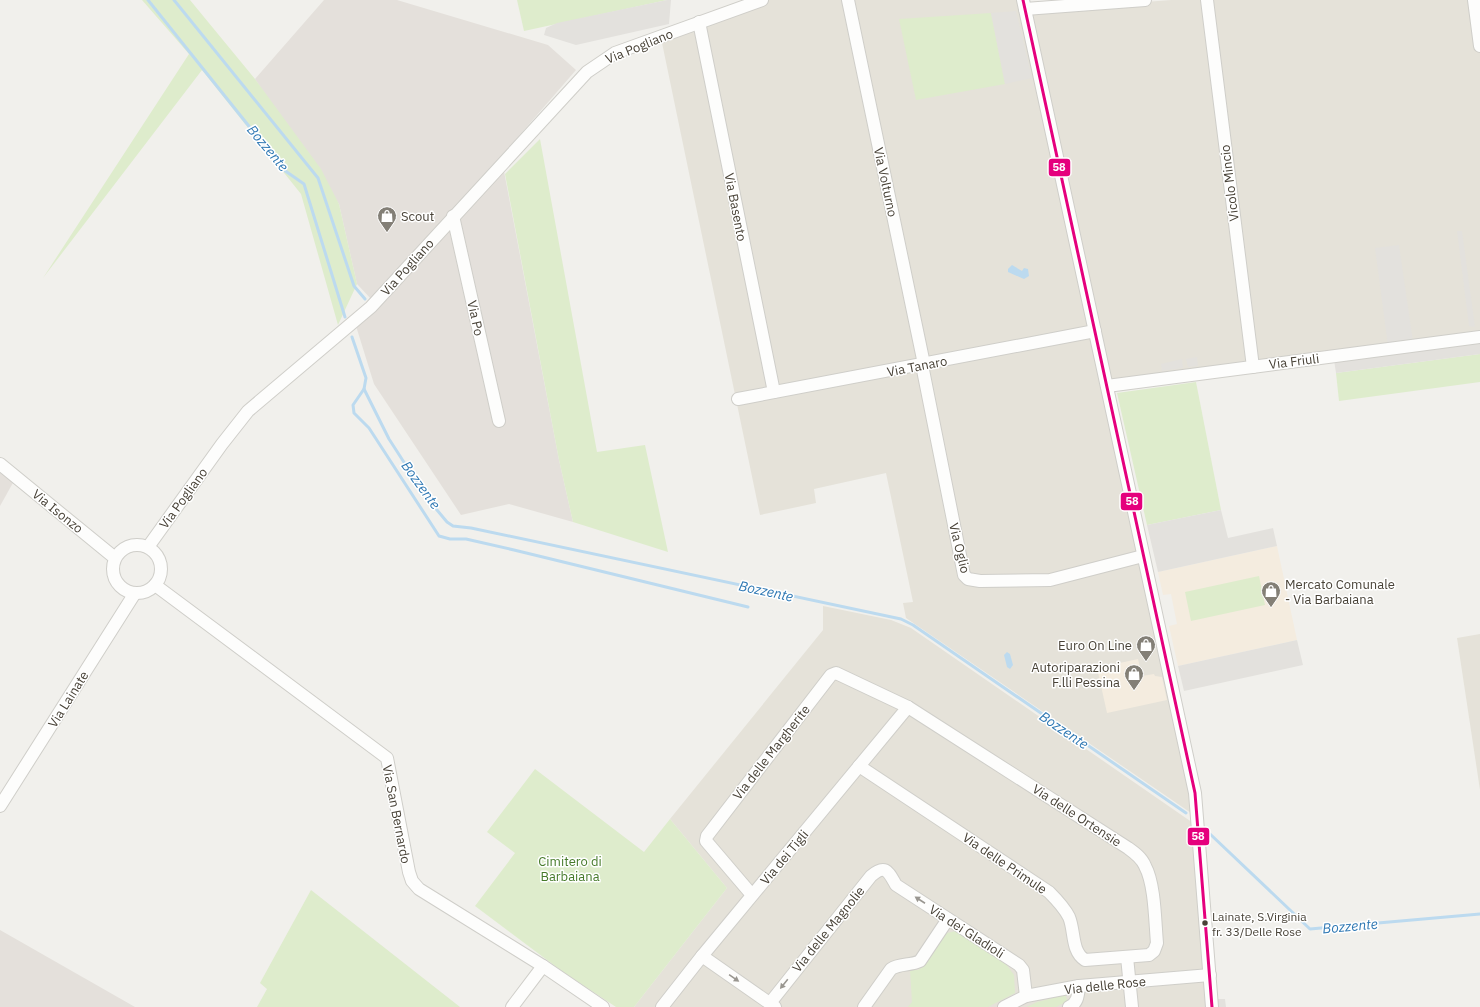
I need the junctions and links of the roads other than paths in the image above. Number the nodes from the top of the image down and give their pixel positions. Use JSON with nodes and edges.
{"nodes":[{"id":1,"x":762,"y":0,"type":"edge"},
{"id":2,"x":848,"y":0,"type":"edge"},
{"id":3,"x":1137,"y":0,"type":"edge"},
{"id":4,"x":1145,"y":0,"type":"edge"},
{"id":5,"x":1207,"y":0,"type":"edge"},
{"id":6,"x":1474,"y":0,"type":"edge"},
{"id":7,"x":1024,"y":5,"type":"edge"},
{"id":8,"x":699,"y":22,"type":"junction"},
{"id":9,"x":1480,"y":46,"type":"edge"},
{"id":10,"x":453,"y":216,"type":"junction"},
{"id":11,"x":1095,"y":331,"type":"junction"},
{"id":12,"x":1480,"y":337,"type":"edge"},
{"id":13,"x":923,"y":364,"type":"junction"},
{"id":14,"x":1253,"y":367,"type":"junction"},
{"id":15,"x":1107,"y":386,"type":"junction"},
{"id":16,"x":774,"y":392,"type":"junction"},
{"id":17,"x":738,"y":399,"type":"dead end"},
{"id":18,"x":499,"y":421,"type":"dead end"},
{"id":19,"x":0,"y":464,"type":"edge"},
{"id":20,"x":148,"y":547,"type":"junction"},
{"id":21,"x":1143,"y":556,"type":"junction"},
{"id":22,"x":115,"y":558,"type":"junction"},
{"id":23,"x":155,"y":585,"type":"junction"},
{"id":24,"x":135,"y":593,"type":"junction"},
{"id":25,"x":908,"y":707,"type":"junction"},
{"id":26,"x":859,"y":766,"type":"junction"},
{"id":27,"x":0,"y":806,"type":"edge"},
{"id":28,"x":892,"y":877,"type":"joint"},
{"id":29,"x":752,"y":895,"type":"junction"},
{"id":30,"x":948,"y":919,"type":"junction"},
{"id":31,"x":702,"y":956,"type":"junction"},
{"id":32,"x":1127,"y":957,"type":"junction"},
{"id":33,"x":544,"y":966,"type":"junction"},
{"id":34,"x":1210,"y":975,"type":"junction"},
{"id":35,"x":1129,"y":983,"type":"junction"},
{"id":36,"x":1079,"y":986,"type":"junction"},
{"id":37,"x":1026,"y":996,"type":"junction"},
{"id":38,"x":773,"y":1005,"type":"edge"},
{"id":39,"x":512,"y":1007,"type":"edge"},
{"id":40,"x":604,"y":1007,"type":"edge"},
{"id":41,"x":662,"y":1007,"type":"edge"},
{"id":42,"x":864,"y":1007,"type":"edge"},
{"id":43,"x":1004,"y":1007,"type":"edge"},
{"id":44,"x":1069,"y":1007,"type":"edge"},
{"id":45,"x":1132,"y":1007,"type":"edge"},
{"id":46,"x":1212,"y":1007,"type":"edge"}],
"edges":[{"from":1,"to":8,"type":"street","name":"Via Pogliano"},
{"from":2,"to":13,"type":"street","name":"Via Volturno"},
{"from":3,"to":4,"type":"street"},
{"from":3,"to":7,"type":"street"},
{"from":5,"to":14,"type":"street","name":"Vicolo Mincio"},
{"from":6,"to":9,"type":"street"},
{"from":7,"to":11,"type":"street"},
{"from":8,"to":10,"type":"street","name":"Via Pogliano"},
{"from":8,"to":16,"type":"street","name":"Via Basento"},
{"from":10,"to":18,"type":"street","name":"Via Po"},
{"from":10,"to":20,"type":"street","name":"Via Pogliano"},
{"from":11,"to":13,"type":"street","name":"Via Tanaro"},
{"from":11,"to":15,"type":"street"},
{"from":12,"to":14,"type":"street","name":"Via Friuli"},
{"from":13,"to":16,"type":"street","name":"Via Tanaro"},
{"from":13,"to":21,"type":"street","name":"Via Oglio"},
{"from":14,"to":15,"type":"street","name":"Via Friuli"},
{"from":15,"to":21,"type":"street"},
{"from":16,"to":17,"type":"street","name":"Via Tanaro"},
{"from":19,"to":22,"type":"street","name":"Via Isonzo"},
{"from":20,"to":22,"type":"street"},
{"from":20,"to":23,"type":"street"},
{"from":21,"to":34,"type":"street"},
{"from":22,"to":24,"type":"street"},
{"from":23,"to":24,"type":"street"},
{"from":23,"to":33,"type":"street","name":"Via San Bernardo"},
{"from":24,"to":27,"type":"street","name":"Via Lainate"},
{"from":25,"to":26,"type":"street","name":"Via dei Tigli"},
{"from":25,"to":29,"type":"street","name":"Via delle Margherite"},
{"from":25,"to":32,"type":"street","name":"Via delle Ortensie"},
{"from":26,"to":29,"type":"street","name":"Via dei Tigli"},
{"from":26,"to":32,"type":"street","name":"Via delle Primule"},
{"from":30,"to":28,"type":"street","name":"Via dei Gladioli","one_way":true},
{"from":28,"to":38,"type":"street","name":"Via delle Magnolie","one_way":true},
{"from":29,"to":31,"type":"street","name":"Via dei Tigli"},
{"from":30,"to":37,"type":"street","name":"Via dei Gladioli"},
{"from":30,"to":42,"type":"street"},
{"from":31,"to":38,"type":"street","one_way":true},
{"from":31,"to":41,"type":"street","name":"Via dei Tigli"},
{"from":32,"to":35,"type":"street"},
{"from":33,"to":39,"type":"street"},
{"from":33,"to":40,"type":"street","name":"Via San Bernardo"},
{"from":34,"to":35,"type":"street","name":"Via delle Rose"},
{"from":34,"to":46,"type":"street"},
{"from":35,"to":36,"type":"street","name":"Via delle Rose"},
{"from":35,"to":45,"type":"street"},
{"from":36,"to":37,"type":"street","name":"Via delle Rose"},
{"from":36,"to":44,"type":"street"},
{"from":37,"to":43,"type":"street","name":"Via delle Rose"}]}
